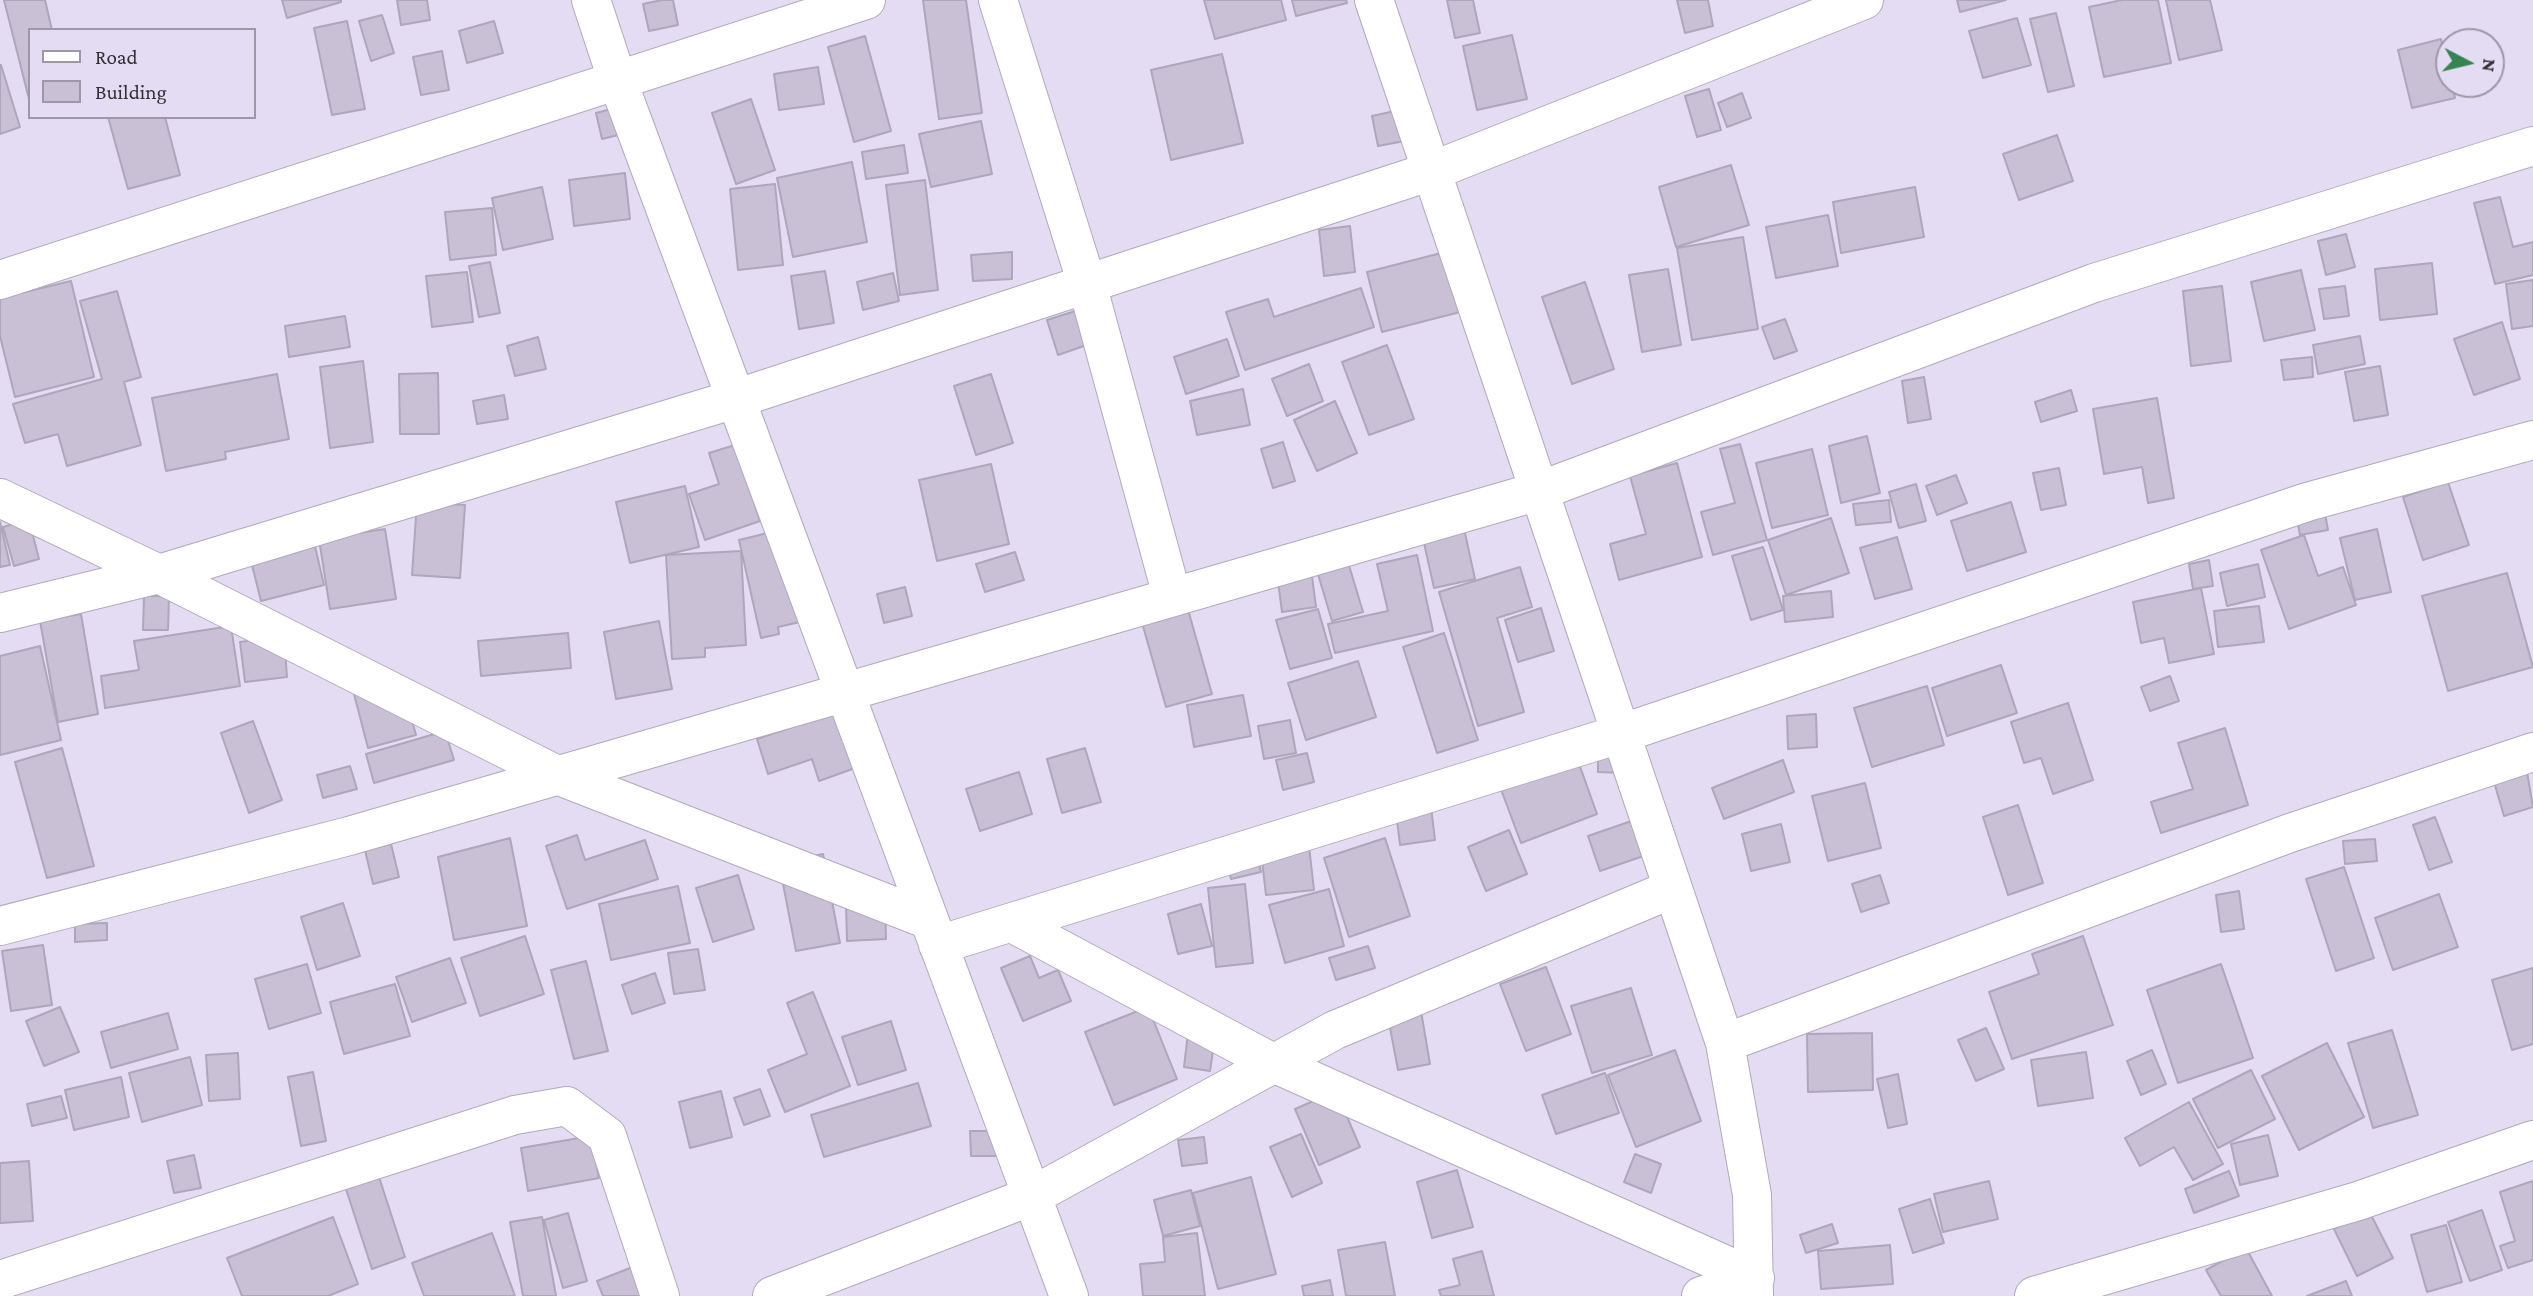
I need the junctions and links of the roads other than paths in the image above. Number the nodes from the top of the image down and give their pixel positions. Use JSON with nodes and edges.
{"nodes":[{"id":1,"x":591,"y":0,"type":"edge"},
{"id":2,"x":866,"y":0,"type":"edge"},
{"id":3,"x":998,"y":0,"type":"edge"},
{"id":4,"x":1374,"y":0,"type":"edge"},
{"id":5,"x":1864,"y":0,"type":"edge"},
{"id":6,"x":617,"y":79,"type":"junction"},
{"id":7,"x":2533,"y":146,"type":"edge"},
{"id":8,"x":1432,"y":172,"type":"junction"},
{"id":9,"x":0,"y":280,"type":"edge"},
{"id":10,"x":1087,"y":284,"type":"junction"},
{"id":11,"x":735,"y":399,"type":"junction"},
{"id":12,"x":2533,"y":440,"type":"edge"},
{"id":13,"x":1539,"y":491,"type":"junction"},
{"id":14,"x":0,"y":498,"type":"edge"},
{"id":15,"x":159,"y":574,"type":"junction"},
{"id":16,"x":1172,"y":596,"type":"junction"},
{"id":17,"x":0,"y":613,"type":"edge"},
{"id":18,"x":844,"y":690,"type":"junction"},
{"id":19,"x":1620,"y":734,"type":"junction"},
{"id":20,"x":2533,"y":752,"type":"edge"},
{"id":21,"x":557,"y":775,"type":"junction"},
{"id":22,"x":1672,"y":889,"type":"junction"},
{"id":23,"x":1012,"y":923,"type":"junction"},
{"id":24,"x":0,"y":926,"type":"edge"},
{"id":25,"x":933,"y":933,"type":"junction"},
{"id":26,"x":1725,"y":1043,"type":"junction"},
{"id":27,"x":1273,"y":1063,"type":"junction"},
{"id":28,"x":2533,"y":1140,"type":"edge"},
{"id":29,"x":1032,"y":1196,"type":"junction"},
{"id":30,"x":0,"y":1280,"type":"edge"},
{"id":31,"x":1755,"y":1287,"type":"edge"},
{"id":32,"x":660,"y":1296,"type":"edge"},
{"id":33,"x":772,"y":1296,"type":"edge"},
{"id":34,"x":1069,"y":1296,"type":"edge"},
{"id":35,"x":1701,"y":1296,"type":"edge"},
{"id":36,"x":2034,"y":1296,"type":"edge"}],
"edges":[{"from":1,"to":6,"type":"street"},
{"from":2,"to":6,"type":"street"},
{"from":3,"to":10,"type":"street"},
{"from":4,"to":8,"type":"street"},
{"from":5,"to":8,"type":"street"},
{"from":6,"to":9,"type":"street"},
{"from":6,"to":11,"type":"street"},
{"from":7,"to":13,"type":"street"},
{"from":8,"to":10,"type":"street"},
{"from":8,"to":13,"type":"street"},
{"from":10,"to":11,"type":"street"},
{"from":10,"to":16,"type":"street"},
{"from":11,"to":15,"type":"street"},
{"from":11,"to":18,"type":"street"},
{"from":12,"to":19,"type":"street"},
{"from":13,"to":16,"type":"street"},
{"from":13,"to":19,"type":"street"},
{"from":14,"to":15,"type":"street"},
{"from":15,"to":17,"type":"street"},
{"from":15,"to":21,"type":"street"},
{"from":16,"to":18,"type":"street"},
{"from":18,"to":21,"type":"street"},
{"from":18,"to":25,"type":"street"},
{"from":19,"to":22,"type":"street"},
{"from":19,"to":23,"type":"street"},
{"from":20,"to":26,"type":"street"},
{"from":21,"to":24,"type":"street"},
{"from":21,"to":25,"type":"street"},
{"from":22,"to":26,"type":"street"},
{"from":22,"to":27,"type":"street"},
{"from":23,"to":25,"type":"street"},
{"from":23,"to":27,"type":"street"},
{"from":25,"to":29,"type":"street"},
{"from":26,"to":31,"type":"street"},
{"from":27,"to":29,"type":"street"},
{"from":27,"to":31,"type":"street"},
{"from":28,"to":36,"type":"street"},
{"from":29,"to":33,"type":"street"},
{"from":29,"to":34,"type":"street"},
{"from":30,"to":32,"type":"street"},
{"from":31,"to":35,"type":"street"}]}
